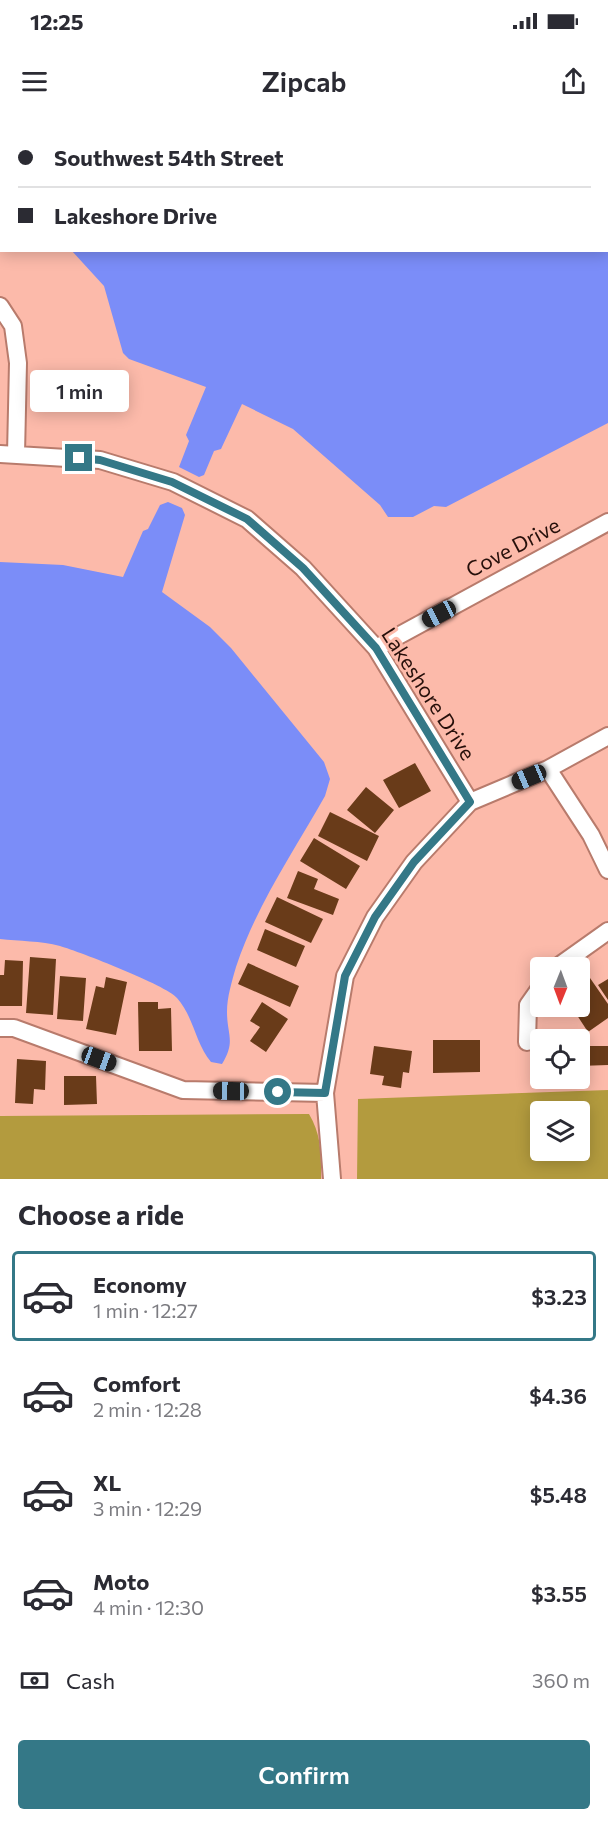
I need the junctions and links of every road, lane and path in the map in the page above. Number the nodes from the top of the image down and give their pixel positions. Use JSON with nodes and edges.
{"nodes":[{"id":1,"x":0,"y":306,"type":"edge"},
{"id":2,"x":8,"y":454,"type":"edge"},
{"id":3,"x":608,"y":522,"type":"edge"},
{"id":4,"x":376,"y":648,"type":"junction"},
{"id":5,"x":608,"y":736,"type":"edge"},
{"id":6,"x":548,"y":769,"type":"junction"},
{"id":7,"x":470,"y":802,"type":"junction"},
{"id":8,"x":608,"y":870,"type":"edge"},
{"id":9,"x":608,"y":932,"type":"edge"},
{"id":10,"x":572,"y":957,"type":"edge"},
{"id":11,"x":530,"y":1002,"type":"edge"},
{"id":12,"x":0,"y":1028,"type":"edge"},
{"id":13,"x":527,"y":1042,"type":"dead end"},
{"id":14,"x":325,"y":1093,"type":"junction"},
{"id":15,"x":332,"y":1179,"type":"edge"}],
"edges":[{"from":1,"to":2,"type":"street"},
{"from":2,"to":4,"type":"street","name":"Lakeshore Drive"},
{"from":3,"to":4,"type":"street","name":"Cove Drive"},
{"from":4,"to":7,"type":"street","name":"Lakeshore Drive"},
{"from":5,"to":6,"type":"street"},
{"from":6,"to":7,"type":"street"},
{"from":6,"to":8,"type":"street"},
{"from":7,"to":14,"type":"street"},
{"from":9,"to":10,"type":"street"},
{"from":11,"to":13,"type":"street"},
{"from":12,"to":14,"type":"street"},
{"from":14,"to":15,"type":"street"}]}
